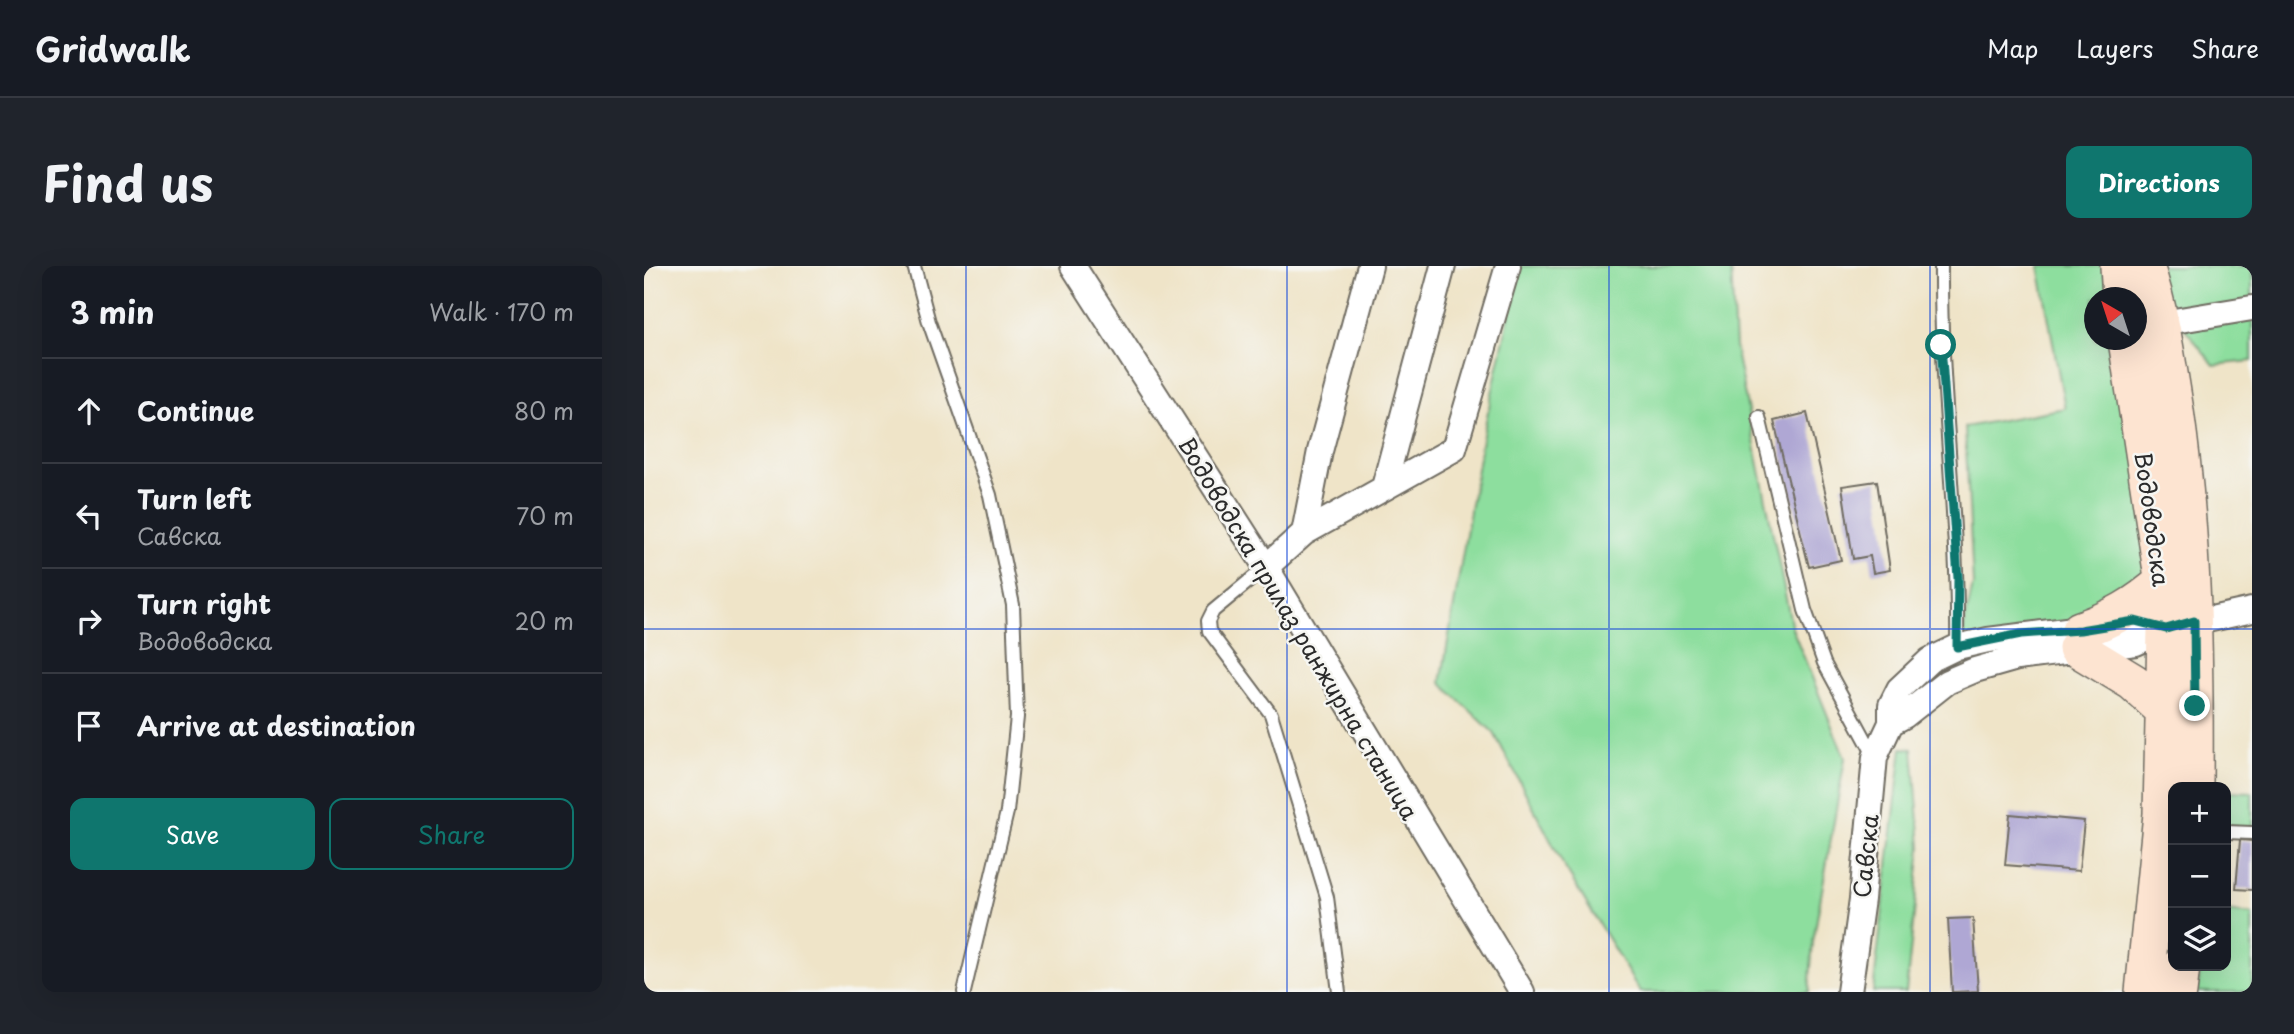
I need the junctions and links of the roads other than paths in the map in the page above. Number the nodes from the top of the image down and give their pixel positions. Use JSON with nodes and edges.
{"nodes":[{"id":1,"x":914,"y":266,"type":"edge"},
{"id":2,"x":1073,"y":266,"type":"edge"},
{"id":3,"x":1370,"y":266,"type":"edge"},
{"id":4,"x":1443,"y":266,"type":"edge"},
{"id":5,"x":1508,"y":266,"type":"edge"},
{"id":6,"x":1941,"y":266,"type":"edge"},
{"id":7,"x":2119,"y":266,"type":"edge"},
{"id":8,"x":2145,"y":266,"type":"edge"},
{"id":9,"x":2120,"y":287,"type":"edge"},
{"id":10,"x":2252,"y":308,"type":"edge"},
{"id":11,"x":2162,"y":323,"type":"junction"},
{"id":12,"x":2128,"y":350,"type":"edge"},
{"id":13,"x":1759,"y":417,"type":"dead end"},
{"id":14,"x":1384,"y":488,"type":"junction"},
{"id":15,"x":1304,"y":533,"type":"junction"},
{"id":16,"x":1266,"y":567,"type":"junction"},
{"id":17,"x":2163,"y":582,"type":"junction"},
{"id":18,"x":2252,"y":610,"type":"edge"},
{"id":19,"x":2180,"y":625,"type":"junction"},
{"id":20,"x":2078,"y":639,"type":"junction"},
{"id":21,"x":1957,"y":647,"type":"junction"},
{"id":22,"x":2164,"y":710,"type":"junction"},
{"id":23,"x":1891,"y":723,"type":"junction"},
{"id":24,"x":1875,"y":757,"type":"junction"},
{"id":25,"x":2194,"y":782,"type":"edge"},
{"id":26,"x":2231,"y":832,"type":"edge"},
{"id":27,"x":2252,"y":833,"type":"edge"},
{"id":28,"x":2180,"y":971,"type":"edge"},
{"id":29,"x":964,"y":992,"type":"edge"},
{"id":30,"x":1339,"y":992,"type":"edge"},
{"id":31,"x":1522,"y":992,"type":"edge"},
{"id":32,"x":1849,"y":992,"type":"edge"},
{"id":33,"x":2144,"y":992,"type":"edge"},
{"id":34,"x":2178,"y":992,"type":"edge"}],
"edges":[{"from":1,"to":29,"type":"lane"},
{"from":2,"to":16,"type":"street","name":"Водоводска прилаз ранжирна станица"},
{"from":3,"to":15,"type":"street"},
{"from":4,"to":14,"type":"street"},
{"from":5,"to":14,"type":"street"},
{"from":6,"to":21,"type":"lane"},
{"from":7,"to":9,"type":"main road"},
{"from":8,"to":11,"type":"main road","name":"Водоводска"},
{"from":10,"to":11,"type":"street"},
{"from":11,"to":19,"type":"main road","name":"Водоводска"},
{"from":12,"to":17,"type":"main road","name":"Водоводска"},
{"from":13,"to":24,"type":"lane"},
{"from":14,"to":15,"type":"street"},
{"from":15,"to":16,"type":"street"},
{"from":16,"to":30,"type":"lane"},
{"from":16,"to":31,"type":"street","name":"Водоводска прилаз ранжирна станица"},
{"from":17,"to":19,"type":"main road","name":"Водоводска"},
{"from":17,"to":20,"type":"main road"},
{"from":18,"to":19,"type":"street"},
{"from":19,"to":20,"type":"street","name":"Савска"},
{"from":19,"to":22,"type":"main road","name":"Водоводска"},
{"from":19,"to":25,"type":"main road","name":"Водоводска"},
{"from":20,"to":21,"type":"street","name":"Савска"},
{"from":20,"to":22,"type":"main road"},
{"from":20,"to":23,"type":"street","name":"Савска"},
{"from":21,"to":23,"type":"street","name":"Савска"},
{"from":22,"to":33,"type":"main road","name":"Водоводска"},
{"from":23,"to":24,"type":"street","name":"Савска"},
{"from":24,"to":32,"type":"street","name":"Савска"},
{"from":26,"to":27,"type":"lane"},
{"from":28,"to":34,"type":"main road"}]}
